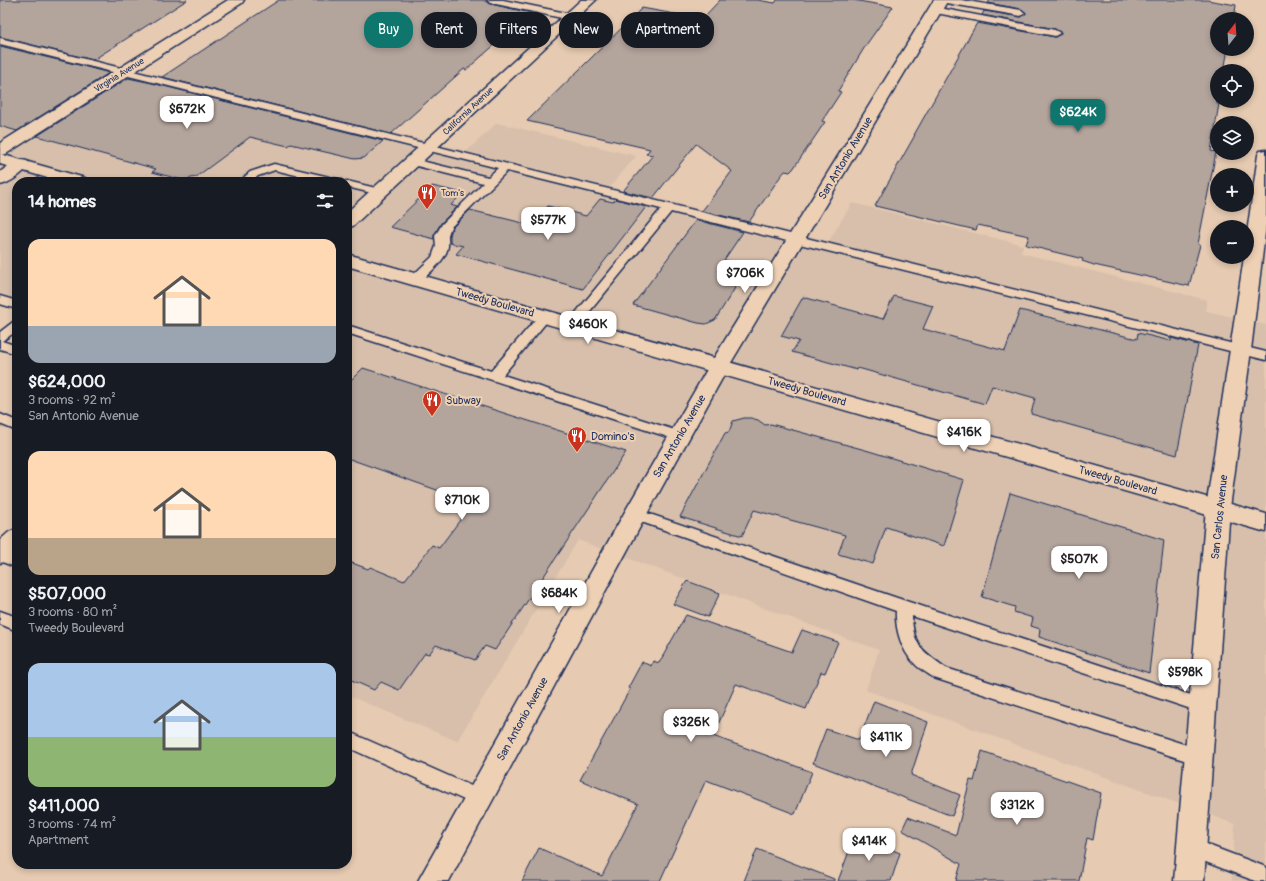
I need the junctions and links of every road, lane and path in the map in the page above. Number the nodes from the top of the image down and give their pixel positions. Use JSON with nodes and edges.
{"nodes":[{"id":1,"x":237,"y":0,"type":"edge"},
{"id":2,"x":491,"y":0,"type":"edge"},
{"id":3,"x":589,"y":0,"type":"edge"},
{"id":4,"x":940,"y":3,"type":"edge"},
{"id":5,"x":576,"y":12,"type":"edge"},
{"id":6,"x":1021,"y":13,"type":"dead end"},
{"id":7,"x":559,"y":14,"type":"edge"},
{"id":8,"x":559,"y":28,"type":"edge"},
{"id":9,"x":1055,"y":33,"type":"dead end"},
{"id":10,"x":0,"y":41,"type":"edge"},
{"id":11,"x":124,"y":72,"type":"junction"},
{"id":12,"x":428,"y":148,"type":"junction"},
{"id":13,"x":0,"y":150,"type":"edge"},
{"id":14,"x":1266,"y":155,"type":"edge"},
{"id":15,"x":0,"y":159,"type":"edge"},
{"id":16,"x":414,"y":162,"type":"junction"},
{"id":17,"x":21,"y":165,"type":"junction"},
{"id":18,"x":505,"y":167,"type":"junction"},
{"id":19,"x":62,"y":177,"type":"edge"},
{"id":20,"x":250,"y":177,"type":"edge"},
{"id":21,"x":317,"y":177,"type":"edge"},
{"id":22,"x":0,"y":180,"type":"edge"},
{"id":23,"x":490,"y":181,"type":"junction"},
{"id":24,"x":352,"y":185,"type":"edge"},
{"id":25,"x":380,"y":192,"type":"junction"},
{"id":26,"x":669,"y":207,"type":"junction"},
{"id":27,"x":352,"y":217,"type":"edge"},
{"id":28,"x":796,"y":239,"type":"junction"},
{"id":29,"x":352,"y":261,"type":"edge"},
{"id":30,"x":416,"y":279,"type":"junction"},
{"id":31,"x":0,"y":300,"type":"edge"},
{"id":32,"x":12,"y":304,"type":"edge"},
{"id":33,"x":545,"y":316,"type":"junction"},
{"id":34,"x":573,"y":324,"type":"junction"},
{"id":35,"x":12,"y":329,"type":"edge"},
{"id":36,"x":352,"y":331,"type":"edge"},
{"id":37,"x":0,"y":338,"type":"edge"},
{"id":38,"x":0,"y":345,"type":"edge"},
{"id":39,"x":12,"y":349,"type":"edge"},
{"id":40,"x":1241,"y":350,"type":"junction"},
{"id":41,"x":1266,"y":356,"type":"edge"},
{"id":42,"x":719,"y":366,"type":"junction"},
{"id":43,"x":494,"y":376,"type":"junction"},
{"id":44,"x":0,"y":419,"type":"edge"},
{"id":45,"x":12,"y":424,"type":"edge"},
{"id":46,"x":679,"y":436,"type":"junction"},
{"id":47,"x":1218,"y":508,"type":"junction"},
{"id":48,"x":635,"y":514,"type":"junction"},
{"id":49,"x":1266,"y":523,"type":"edge"},
{"id":50,"x":12,"y":543,"type":"edge"},
{"id":51,"x":0,"y":555,"type":"edge"},
{"id":52,"x":12,"y":560,"type":"edge"},
{"id":53,"x":904,"y":607,"type":"junction"},
{"id":54,"x":0,"y":617,"type":"edge"},
{"id":55,"x":12,"y":622,"type":"edge"},
{"id":56,"x":1204,"y":706,"type":"junction"},
{"id":57,"x":352,"y":741,"type":"edge"},
{"id":58,"x":1199,"y":757,"type":"junction"},
{"id":59,"x":479,"y":798,"type":"junction"},
{"id":60,"x":1192,"y":848,"type":"junction"},
{"id":61,"x":1266,"y":876,"type":"edge"},
{"id":62,"x":433,"y":881,"type":"edge"},
{"id":63,"x":1189,"y":881,"type":"edge"}],
"edges":[{"from":1,"to":11,"type":"street","name":"Virginia Avenue"},
{"from":2,"to":7,"type":"lane"},
{"from":3,"to":5,"type":"street","name":"California Avenue"},
{"from":4,"to":6,"type":"lane"},
{"from":4,"to":9,"type":"lane"},
{"from":4,"to":28,"type":"street","name":"San Antonio Avenue"},
{"from":8,"to":12,"type":"street","name":"California Avenue"},
{"from":10,"to":11,"type":"lane"},
{"from":11,"to":12,"type":"lane"},
{"from":11,"to":13,"type":"street","name":"Virginia Avenue"},
{"from":12,"to":16,"type":"street","name":"California Avenue"},
{"from":12,"to":18,"type":"lane"},
{"from":14,"to":40,"type":"street","name":"San Carlos Avenue"},
{"from":15,"to":17,"type":"street"},
{"from":16,"to":23,"type":"lane"},
{"from":16,"to":25,"type":"street","name":"California Avenue"},
{"from":17,"to":19,"type":"street"},
{"from":17,"to":22,"type":"street"},
{"from":18,"to":23,"type":"lane"},
{"from":18,"to":26,"type":"lane"},
{"from":20,"to":21,"type":"lane"},
{"from":23,"to":30,"type":"lane"},
{"from":24,"to":25,"type":"lane"},
{"from":25,"to":27,"type":"street","name":"California Avenue"},
{"from":26,"to":28,"type":"lane"},
{"from":26,"to":34,"type":"lane"},
{"from":28,"to":40,"type":"lane"},
{"from":28,"to":42,"type":"street","name":"San Antonio Avenue"},
{"from":29,"to":30,"type":"street","name":"Tweedy Boulevard"},
{"from":30,"to":33,"type":"street","name":"Tweedy Boulevard"},
{"from":31,"to":32,"type":"lane"},
{"from":33,"to":34,"type":"street","name":"Tweedy Boulevard"},
{"from":33,"to":43,"type":"lane"},
{"from":34,"to":42,"type":"street","name":"Tweedy Boulevard"},
{"from":35,"to":37,"type":"lane"},
{"from":36,"to":43,"type":"lane"},
{"from":38,"to":39,"type":"lane"},
{"from":40,"to":41,"type":"lane"},
{"from":40,"to":47,"type":"street","name":"San Carlos Avenue"},
{"from":42,"to":46,"type":"street","name":"San Antonio Avenue"},
{"from":42,"to":47,"type":"street","name":"Tweedy Boulevard"},
{"from":43,"to":46,"type":"lane"},
{"from":44,"to":45,"type":"lane"},
{"from":46,"to":48,"type":"street","name":"San Antonio Avenue"},
{"from":47,"to":49,"type":"street","name":"Tweedy Boulevard"},
{"from":47,"to":56,"type":"street","name":"San Carlos Avenue"},
{"from":48,"to":53,"type":"lane"},
{"from":48,"to":59,"type":"street","name":"San Antonio Avenue"},
{"from":50,"to":51,"type":"street"},
{"from":51,"to":52,"type":"lane"},
{"from":53,"to":56,"type":"lane"},
{"from":53,"to":58,"type":"lane"},
{"from":54,"to":55,"type":"lane"},
{"from":56,"to":58,"type":"street","name":"San Carlos Avenue"},
{"from":57,"to":59,"type":"lane"},
{"from":58,"to":60,"type":"street","name":"San Carlos Avenue"},
{"from":59,"to":62,"type":"street","name":"San Antonio Avenue"},
{"from":60,"to":61,"type":"lane"},
{"from":60,"to":63,"type":"street","name":"San Carlos Avenue"}]}
